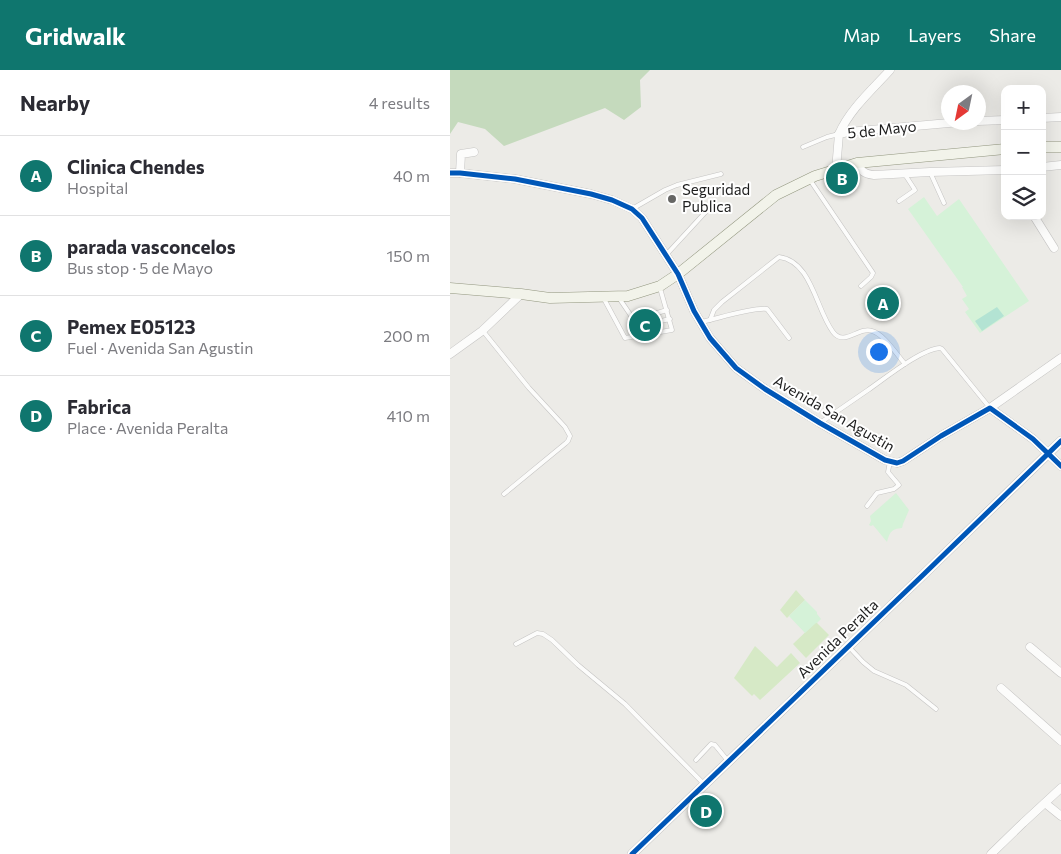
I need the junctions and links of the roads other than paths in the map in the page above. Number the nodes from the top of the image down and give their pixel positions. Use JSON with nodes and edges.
{"nodes":[{"id":1,"x":890,"y":70,"type":"edge"},
{"id":2,"x":1061,"y":117,"type":"edge"},
{"id":3,"x":1046,"y":118,"type":"edge"},
{"id":4,"x":1001,"y":120,"type":"edge"},
{"id":5,"x":986,"y":121,"type":"edge"},
{"id":6,"x":941,"y":124,"type":"edge"},
{"id":7,"x":839,"y":134,"type":"junction"},
{"id":8,"x":803,"y":147,"type":"dead end"},
{"id":9,"x":1061,"y":147,"type":"edge"},
{"id":10,"x":1046,"y":148,"type":"edge"},
{"id":11,"x":1001,"y":149,"type":"edge"},
{"id":12,"x":474,"y":152,"type":"dead end"},
{"id":13,"x":931,"y":155,"type":"junction"},
{"id":14,"x":857,"y":163,"type":"junction"},
{"id":15,"x":1061,"y":165,"type":"edge"},
{"id":16,"x":1046,"y":167,"type":"edge"},
{"id":17,"x":836,"y":170,"type":"junction"},
{"id":18,"x":1001,"y":170,"type":"edge"},
{"id":19,"x":930,"y":172,"type":"junction"},
{"id":20,"x":450,"y":173,"type":"edge"},
{"id":21,"x":460,"y":173,"type":"junction"},
{"id":22,"x":904,"y":173,"type":"junction"},
{"id":23,"x":721,"y":174,"type":"dead end"},
{"id":24,"x":808,"y":178,"type":"junction"},
{"id":25,"x":900,"y":201,"type":"dead end"},
{"id":26,"x":944,"y":203,"type":"dead end"},
{"id":27,"x":712,"y":205,"type":"dead end"},
{"id":28,"x":632,"y":209,"type":"junction"},
{"id":29,"x":1036,"y":220,"type":"edge"},
{"id":30,"x":1054,"y":248,"type":"dead end"},
{"id":31,"x":666,"y":255,"type":"junction"},
{"id":32,"x":678,"y":274,"type":"junction"},
{"id":33,"x":660,"y":286,"type":"junction"},
{"id":34,"x":861,"y":286,"type":"dead end"},
{"id":35,"x":450,"y":288,"type":"edge"},
{"id":36,"x":521,"y":294,"type":"junction"},
{"id":37,"x":617,"y":296,"type":"junction"},
{"id":38,"x":603,"y":297,"type":"junction"},
{"id":39,"x":667,"y":310,"type":"junction"},
{"id":40,"x":634,"y":320,"type":"junction"},
{"id":41,"x":670,"y":320,"type":"junction"},
{"id":42,"x":710,"y":320,"type":"junction"},
{"id":43,"x":701,"y":322,"type":"junction"},
{"id":44,"x":482,"y":331,"type":"junction"},
{"id":45,"x":790,"y":338,"type":"dead end"},
{"id":46,"x":450,"y":354,"type":"edge"},
{"id":47,"x":1061,"y":358,"type":"edge"},
{"id":48,"x":904,"y":364,"type":"junction"},
{"id":49,"x":990,"y":408,"type":"junction"},
{"id":50,"x":820,"y":423,"type":"junction"},
{"id":51,"x":1061,"y":440,"type":"edge"},
{"id":52,"x":1048,"y":453,"type":"junction"},
{"id":53,"x":890,"y":462,"type":"junction"},
{"id":54,"x":1061,"y":466,"type":"edge"},
{"id":55,"x":504,"y":494,"type":"dead end"},
{"id":56,"x":867,"y":506,"type":"dead end"},
{"id":57,"x":516,"y":644,"type":"dead end"},
{"id":58,"x":849,"y":646,"type":"junction"},
{"id":59,"x":1030,"y":646,"type":"dead end"},
{"id":60,"x":1061,"y":673,"type":"edge"},
{"id":61,"x":1001,"y":688,"type":"dead end"},
{"id":62,"x":936,"y":709,"type":"dead end"},
{"id":63,"x":1061,"y":741,"type":"edge"},
{"id":64,"x":696,"y":760,"type":"dead end"},
{"id":65,"x":728,"y":761,"type":"junction"},
{"id":66,"x":704,"y":784,"type":"junction"},
{"id":67,"x":1061,"y":788,"type":"edge"},
{"id":68,"x":1045,"y":803,"type":"junction"},
{"id":69,"x":1061,"y":816,"type":"edge"},
{"id":70,"x":632,"y":854,"type":"edge"},
{"id":71,"x":991,"y":854,"type":"edge"}],
"edges":[{"from":1,"to":7,"type":"street"},
{"from":2,"to":3,"type":"street"},
{"from":4,"to":5,"type":"street"},
{"from":6,"to":7,"type":"street","name":"5 de Mayo"},
{"from":7,"to":8,"type":"lane"},
{"from":7,"to":17,"type":"street","name":"5 de Mayo"},
{"from":9,"to":10,"type":"main road"},
{"from":11,"to":13,"type":"main road"},
{"from":12,"to":21,"type":"street"},
{"from":13,"to":14,"type":"main road"},
{"from":13,"to":19,"type":"street"},
{"from":14,"to":17,"type":"main road"},
{"from":14,"to":22,"type":"street"},
{"from":15,"to":16,"type":"street"},
{"from":17,"to":24,"type":"main road"},
{"from":18,"to":19,"type":"street"},
{"from":19,"to":22,"type":"street"},
{"from":19,"to":26,"type":"lane"},
{"from":20,"to":21,"type":"street"},
{"from":21,"to":28,"type":"street"},
{"from":22,"to":25,"type":"lane"},
{"from":23,"to":28,"type":"lane"},
{"from":24,"to":32,"type":"main road"},
{"from":24,"to":34,"type":"lane"},
{"from":27,"to":31,"type":"lane"},
{"from":28,"to":31,"type":"street","name":"Avenida San Agustin"},
{"from":29,"to":30,"type":"street"},
{"from":31,"to":32,"type":"street","name":"Avenida San Agustin"},
{"from":32,"to":33,"type":"main road"},
{"from":32,"to":43,"type":"street","name":"Avenida San Agustin"},
{"from":33,"to":37,"type":"main road"},
{"from":33,"to":39,"type":"lane"},
{"from":35,"to":36,"type":"main road"},
{"from":36,"to":38,"type":"main road"},
{"from":36,"to":44,"type":"street"},
{"from":37,"to":38,"type":"main road"},
{"from":37,"to":40,"type":"lane"},
{"from":38,"to":41,"type":"lane"},
{"from":39,"to":40,"type":"lane"},
{"from":39,"to":41,"type":"lane"},
{"from":40,"to":41,"type":"lane"},
{"from":42,"to":43,"type":"lane"},
{"from":42,"to":45,"type":"lane"},
{"from":42,"to":48,"type":"lane"},
{"from":43,"to":50,"type":"street","name":"Avenida San Agustin"},
{"from":44,"to":46,"type":"street"},
{"from":44,"to":55,"type":"lane"},
{"from":47,"to":49,"type":"street","name":"Avenida San Agustin"},
{"from":48,"to":49,"type":"lane"},
{"from":48,"to":50,"type":"lane"},
{"from":49,"to":52,"type":"street"},
{"from":49,"to":53,"type":"street","name":"Avenida San Agustin"},
{"from":50,"to":53,"type":"street","name":"Avenida San Agustin"},
{"from":51,"to":52,"type":"street","name":"Avenida Peralta"},
{"from":52,"to":54,"type":"street"},
{"from":52,"to":58,"type":"street","name":"Avenida Peralta"},
{"from":53,"to":56,"type":"lane"},
{"from":57,"to":66,"type":"lane"},
{"from":58,"to":62,"type":"lane"},
{"from":58,"to":65,"type":"street","name":"Avenida Peralta"},
{"from":59,"to":60,"type":"street"},
{"from":61,"to":63,"type":"street"},
{"from":64,"to":65,"type":"lane"},
{"from":65,"to":66,"type":"street","name":"Avenida Peralta"},
{"from":66,"to":70,"type":"street","name":"Avenida Peralta"},
{"from":67,"to":68,"type":"street"},
{"from":68,"to":69,"type":"street"},
{"from":68,"to":71,"type":"street"}]}
